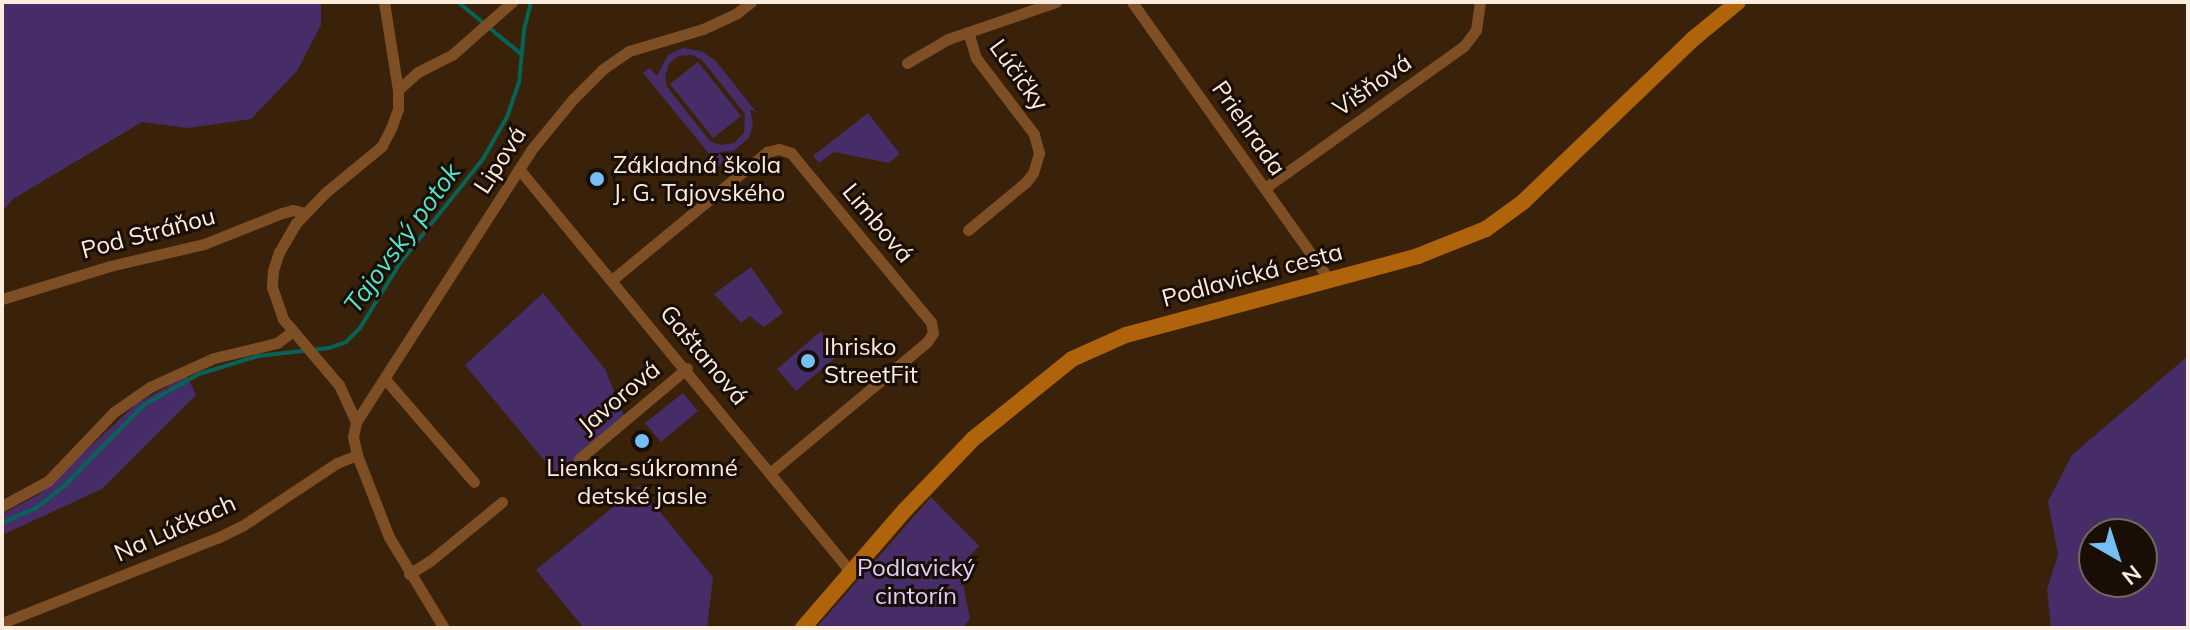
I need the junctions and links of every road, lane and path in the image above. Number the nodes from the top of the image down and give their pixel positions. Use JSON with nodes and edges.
{"nodes":[{"id":1,"x":384,"y":2,"type":"edge"},
{"id":2,"x":512,"y":2,"type":"edge"},
{"id":3,"x":751,"y":2,"type":"edge"},
{"id":4,"x":1132,"y":2,"type":"edge"},
{"id":5,"x":1480,"y":2,"type":"edge"},
{"id":6,"x":1738,"y":2,"type":"edge"},
{"id":7,"x":1052,"y":3,"type":"edge"},
{"id":8,"x":968,"y":32,"type":"junction"},
{"id":9,"x":907,"y":63,"type":"dead end"},
{"id":10,"x":398,"y":90,"type":"junction"},
{"id":11,"x":519,"y":169,"type":"junction"},
{"id":12,"x":1265,"y":188,"type":"junction"},
{"id":13,"x":305,"y":213,"type":"junction"},
{"id":14,"x":968,"y":230,"type":"dead end"},
{"id":15,"x":613,"y":279,"type":"junction"},
{"id":16,"x":1329,"y":279,"type":"junction"},
{"id":17,"x":2,"y":299,"type":"edge"},
{"id":18,"x":293,"y":331,"type":"junction"},
{"id":19,"x":687,"y":368,"type":"junction"},
{"id":20,"x":385,"y":379,"type":"junction"},
{"id":21,"x":356,"y":422,"type":"junction"},
{"id":22,"x":357,"y":455,"type":"junction"},
{"id":23,"x":579,"y":459,"type":"dead end"},
{"id":24,"x":771,"y":472,"type":"junction"},
{"id":25,"x":474,"y":482,"type":"dead end"},
{"id":26,"x":502,"y":502,"type":"dead end"},
{"id":27,"x":2,"y":506,"type":"edge"},
{"id":28,"x":850,"y":571,"type":"junction"},
{"id":29,"x":409,"y":574,"type":"junction"},
{"id":30,"x":2,"y":623,"type":"edge"},
{"id":31,"x":444,"y":628,"type":"edge"},
{"id":32,"x":803,"y":628,"type":"edge"}],
"edges":[{"from":1,"to":10,"type":"street"},
{"from":2,"to":10,"type":"street"},
{"from":3,"to":11,"type":"street","name":"Lipová"},
{"from":4,"to":12,"type":"street","name":"Priehrada"},
{"from":5,"to":12,"type":"street","name":"Višňová"},
{"from":6,"to":16,"type":"main road","name":"Podlavická cesta"},
{"from":7,"to":8,"type":"street"},
{"from":8,"to":9,"type":"street","name":"Lúčičky"},
{"from":8,"to":14,"type":"street","name":"Lúčičky"},
{"from":10,"to":13,"type":"street"},
{"from":11,"to":15,"type":"street","name":"Gaštanová"},
{"from":11,"to":20,"type":"street","name":"Lipová"},
{"from":12,"to":16,"type":"street","name":"Priehrada"},
{"from":13,"to":17,"type":"street","name":"Pod Stráňou"},
{"from":13,"to":18,"type":"street"},
{"from":15,"to":19,"type":"street","name":"Gaštanová"},
{"from":15,"to":24,"type":"street","name":"Limbová"},
{"from":16,"to":28,"type":"main road","name":"Podlavická cesta"},
{"from":18,"to":21,"type":"street"},
{"from":18,"to":27,"type":"street"},
{"from":19,"to":23,"type":"street","name":"Javorová"},
{"from":19,"to":24,"type":"street","name":"Gaštanová"},
{"from":20,"to":21,"type":"street","name":"Lipová"},
{"from":20,"to":25,"type":"street"},
{"from":21,"to":22,"type":"street"},
{"from":22,"to":29,"type":"street"},
{"from":22,"to":30,"type":"street","name":"Na Lúčkach"},
{"from":24,"to":28,"type":"street","name":"Gaštanová"},
{"from":26,"to":29,"type":"street"},
{"from":28,"to":32,"type":"main road","name":"Podlavická cesta"},
{"from":29,"to":31,"type":"street"}]}
